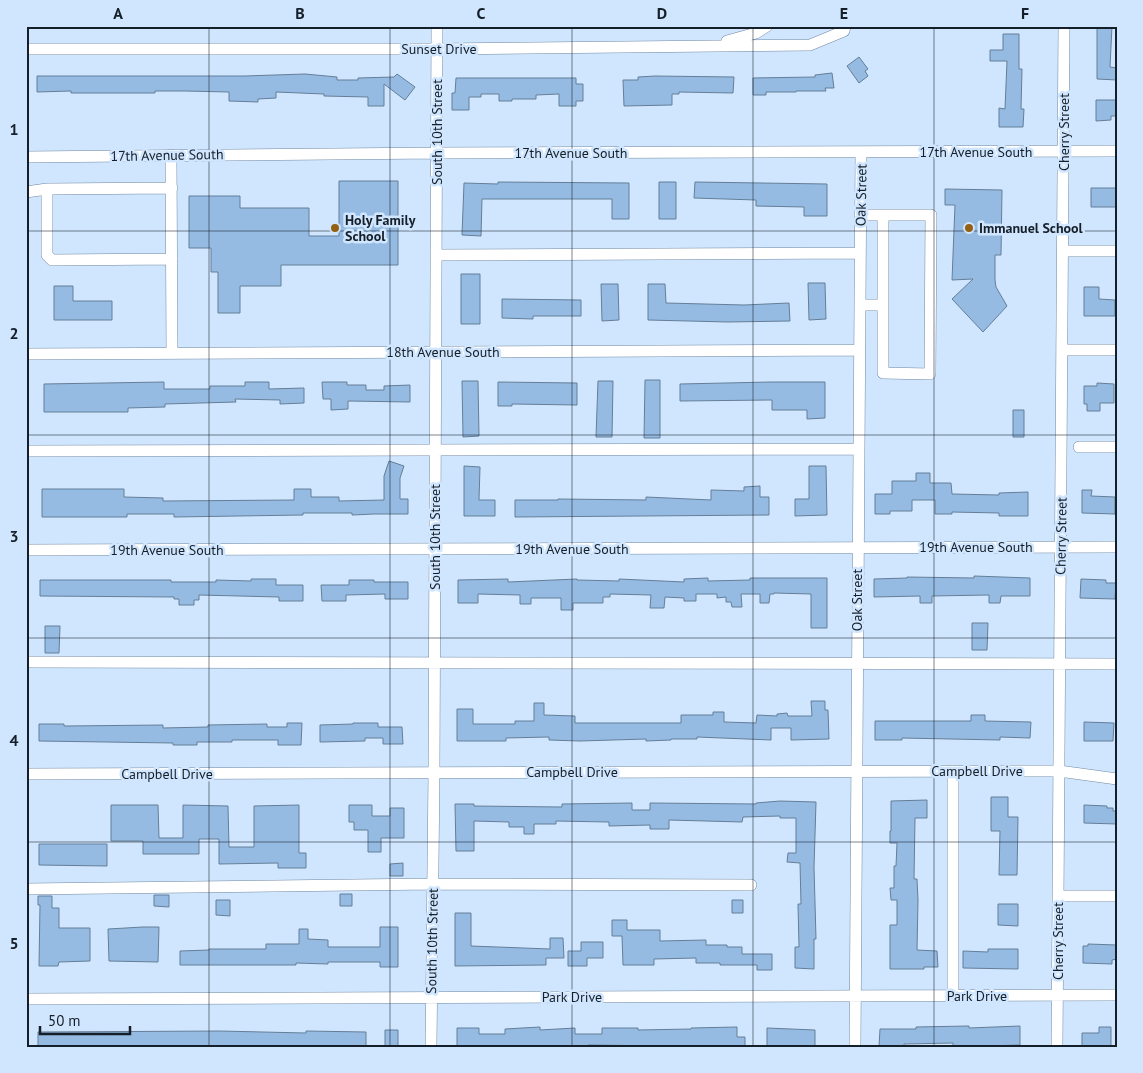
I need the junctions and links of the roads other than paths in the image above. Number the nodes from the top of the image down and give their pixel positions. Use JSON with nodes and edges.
{"nodes":[{"id":1,"x":437,"y":26,"type":"edge"},
{"id":2,"x":767,"y":26,"type":"edge"},
{"id":3,"x":846,"y":26,"type":"edge"},
{"id":4,"x":1064,"y":26,"type":"edge"},
{"id":5,"x":708,"y":45,"type":"junction"},
{"id":6,"x":437,"y":49,"type":"junction"},
{"id":7,"x":26,"y":50,"type":"edge"},
{"id":8,"x":1064,"y":151,"type":"junction"},
{"id":9,"x":1117,"y":151,"type":"edge"},
{"id":10,"x":437,"y":153,"type":"junction"},
{"id":11,"x":861,"y":153,"type":"junction"},
{"id":12,"x":171,"y":156,"type":"junction"},
{"id":13,"x":26,"y":157,"type":"edge"},
{"id":14,"x":172,"y":188,"type":"junction"},
{"id":15,"x":47,"y":189,"type":"junction"},
{"id":16,"x":26,"y":192,"type":"edge"},
{"id":17,"x":860,"y":215,"type":"junction"},
{"id":18,"x":883,"y":215,"type":"junction"},
{"id":19,"x":1117,"y":251,"type":"edge"},
{"id":20,"x":1063,"y":252,"type":"junction"},
{"id":21,"x":860,"y":253,"type":"junction"},
{"id":22,"x":436,"y":255,"type":"junction"},
{"id":23,"x":172,"y":259,"type":"junction"},
{"id":24,"x":860,"y":305,"type":"junction"},
{"id":25,"x":883,"y":305,"type":"junction"},
{"id":26,"x":859,"y":350,"type":"junction"},
{"id":27,"x":1062,"y":350,"type":"junction"},
{"id":28,"x":1117,"y":350,"type":"edge"},
{"id":29,"x":436,"y":352,"type":"junction"},
{"id":30,"x":26,"y":354,"type":"edge"},
{"id":31,"x":172,"y":354,"type":"junction"},
{"id":32,"x":1079,"y":447,"type":"dead end"},
{"id":33,"x":1117,"y":447,"type":"edge"},
{"id":34,"x":858,"y":449,"type":"junction"},
{"id":35,"x":436,"y":450,"type":"junction"},
{"id":36,"x":26,"y":451,"type":"edge"},
{"id":37,"x":1060,"y":547,"type":"junction"},
{"id":38,"x":1117,"y":547,"type":"edge"},
{"id":39,"x":858,"y":548,"type":"junction"},
{"id":40,"x":435,"y":549,"type":"junction"},
{"id":41,"x":26,"y":550,"type":"edge"},
{"id":42,"x":26,"y":662,"type":"edge"},
{"id":43,"x":435,"y":662,"type":"junction"},
{"id":44,"x":857,"y":663,"type":"junction"},
{"id":45,"x":1060,"y":664,"type":"junction"},
{"id":46,"x":1117,"y":664,"type":"edge"},
{"id":47,"x":953,"y":771,"type":"junction"},
{"id":48,"x":1059,"y":771,"type":"junction"},
{"id":49,"x":856,"y":772,"type":"junction"},
{"id":50,"x":434,"y":773,"type":"junction"},
{"id":51,"x":26,"y":774,"type":"edge"},
{"id":52,"x":1117,"y":779,"type":"edge"},
{"id":53,"x":433,"y":884,"type":"junction"},
{"id":54,"x":751,"y":885,"type":"dead end"},
{"id":55,"x":26,"y":890,"type":"edge"},
{"id":56,"x":1058,"y":896,"type":"junction"},
{"id":57,"x":1117,"y":896,"type":"edge"},
{"id":58,"x":1117,"y":995,"type":"edge"},
{"id":59,"x":953,"y":996,"type":"junction"},
{"id":60,"x":1058,"y":996,"type":"junction"},
{"id":61,"x":855,"y":997,"type":"junction"},
{"id":62,"x":431,"y":998,"type":"junction"},
{"id":63,"x":26,"y":999,"type":"edge"},
{"id":64,"x":431,"y":1047,"type":"edge"},
{"id":65,"x":855,"y":1047,"type":"edge"},
{"id":66,"x":1057,"y":1047,"type":"edge"}],
"edges":[{"from":1,"to":6,"type":"street","name":"South 10th Street"},
{"from":2,"to":5,"type":"street"},
{"from":3,"to":5,"type":"street","name":"Sunset Drive"},
{"from":4,"to":8,"type":"street","name":"Cherry Street"},
{"from":5,"to":6,"type":"street","name":"Sunset Drive"},
{"from":6,"to":7,"type":"street","name":"Sunset Drive"},
{"from":6,"to":10,"type":"street","name":"South 10th Street"},
{"from":8,"to":9,"type":"street","name":"17th Avenue South"},
{"from":8,"to":11,"type":"street","name":"17th Avenue South"},
{"from":8,"to":20,"type":"street","name":"Cherry Street"},
{"from":10,"to":11,"type":"street","name":"17th Avenue South"},
{"from":10,"to":12,"type":"street","name":"17th Avenue South"},
{"from":10,"to":22,"type":"street","name":"South 10th Street"},
{"from":11,"to":17,"type":"street","name":"Oak Street"},
{"from":12,"to":13,"type":"street","name":"17th Avenue South"},
{"from":12,"to":14,"type":"street"},
{"from":14,"to":15,"type":"street"},
{"from":14,"to":23,"type":"street"},
{"from":15,"to":16,"type":"street"},
{"from":15,"to":23,"type":"street"},
{"from":17,"to":18,"type":"street"},
{"from":17,"to":21,"type":"street","name":"Oak Street"},
{"from":18,"to":25,"type":"street"},
{"from":18,"to":25,"type":"street"},
{"from":19,"to":20,"type":"street"},
{"from":20,"to":27,"type":"street","name":"Cherry Street"},
{"from":21,"to":22,"type":"street"},
{"from":21,"to":24,"type":"street","name":"Oak Street"},
{"from":22,"to":29,"type":"street","name":"South 10th Street"},
{"from":23,"to":31,"type":"street"},
{"from":24,"to":25,"type":"street"},
{"from":24,"to":26,"type":"street","name":"Oak Street"},
{"from":26,"to":29,"type":"street","name":"18th Avenue South"},
{"from":26,"to":34,"type":"street","name":"Oak Street"},
{"from":27,"to":28,"type":"street"},
{"from":27,"to":37,"type":"street","name":"Cherry Street"},
{"from":29,"to":31,"type":"street","name":"18th Avenue South"},
{"from":29,"to":35,"type":"street","name":"South 10th Street"},
{"from":30,"to":31,"type":"street","name":"18th Avenue South"},
{"from":32,"to":33,"type":"street"},
{"from":34,"to":35,"type":"street"},
{"from":34,"to":39,"type":"street","name":"Oak Street"},
{"from":35,"to":36,"type":"street"},
{"from":35,"to":40,"type":"street","name":"South 10th Street"},
{"from":37,"to":38,"type":"street","name":"19th Avenue South"},
{"from":37,"to":39,"type":"street","name":"19th Avenue South"},
{"from":37,"to":45,"type":"street","name":"Cherry Street"},
{"from":39,"to":40,"type":"street","name":"19th Avenue South"},
{"from":39,"to":44,"type":"street","name":"Oak Street"},
{"from":40,"to":41,"type":"street","name":"19th Avenue South"},
{"from":40,"to":43,"type":"street","name":"South 10th Street"},
{"from":42,"to":43,"type":"street"},
{"from":43,"to":44,"type":"street"},
{"from":43,"to":50,"type":"street","name":"South 10th Street"},
{"from":44,"to":45,"type":"street"},
{"from":44,"to":49,"type":"street","name":"Oak Street"},
{"from":45,"to":46,"type":"street"},
{"from":45,"to":48,"type":"street","name":"Cherry Street"},
{"from":47,"to":48,"type":"street","name":"Campbell Drive"},
{"from":47,"to":49,"type":"street","name":"Campbell Drive"},
{"from":47,"to":59,"type":"street"},
{"from":48,"to":52,"type":"street","name":"Campbell Drive"},
{"from":48,"to":56,"type":"street","name":"Cherry Street"},
{"from":49,"to":50,"type":"street","name":"Campbell Drive"},
{"from":49,"to":61,"type":"street","name":"Oak Street"},
{"from":50,"to":51,"type":"street","name":"Campbell Drive"},
{"from":50,"to":53,"type":"street","name":"South 10th Street"},
{"from":53,"to":54,"type":"street"},
{"from":53,"to":55,"type":"street"},
{"from":53,"to":62,"type":"street","name":"South 10th Street"},
{"from":56,"to":57,"type":"street"},
{"from":56,"to":60,"type":"street","name":"Cherry Street"},
{"from":58,"to":60,"type":"street","name":"Park Drive"},
{"from":59,"to":60,"type":"street","name":"Park Drive"},
{"from":59,"to":61,"type":"street","name":"Park Drive"},
{"from":60,"to":66,"type":"street","name":"Cherry Street"},
{"from":61,"to":62,"type":"street","name":"Park Drive"},
{"from":61,"to":65,"type":"street","name":"Oak Street"},
{"from":62,"to":63,"type":"street","name":"Park Drive"},
{"from":62,"to":64,"type":"street","name":"South 10th Street"}]}
